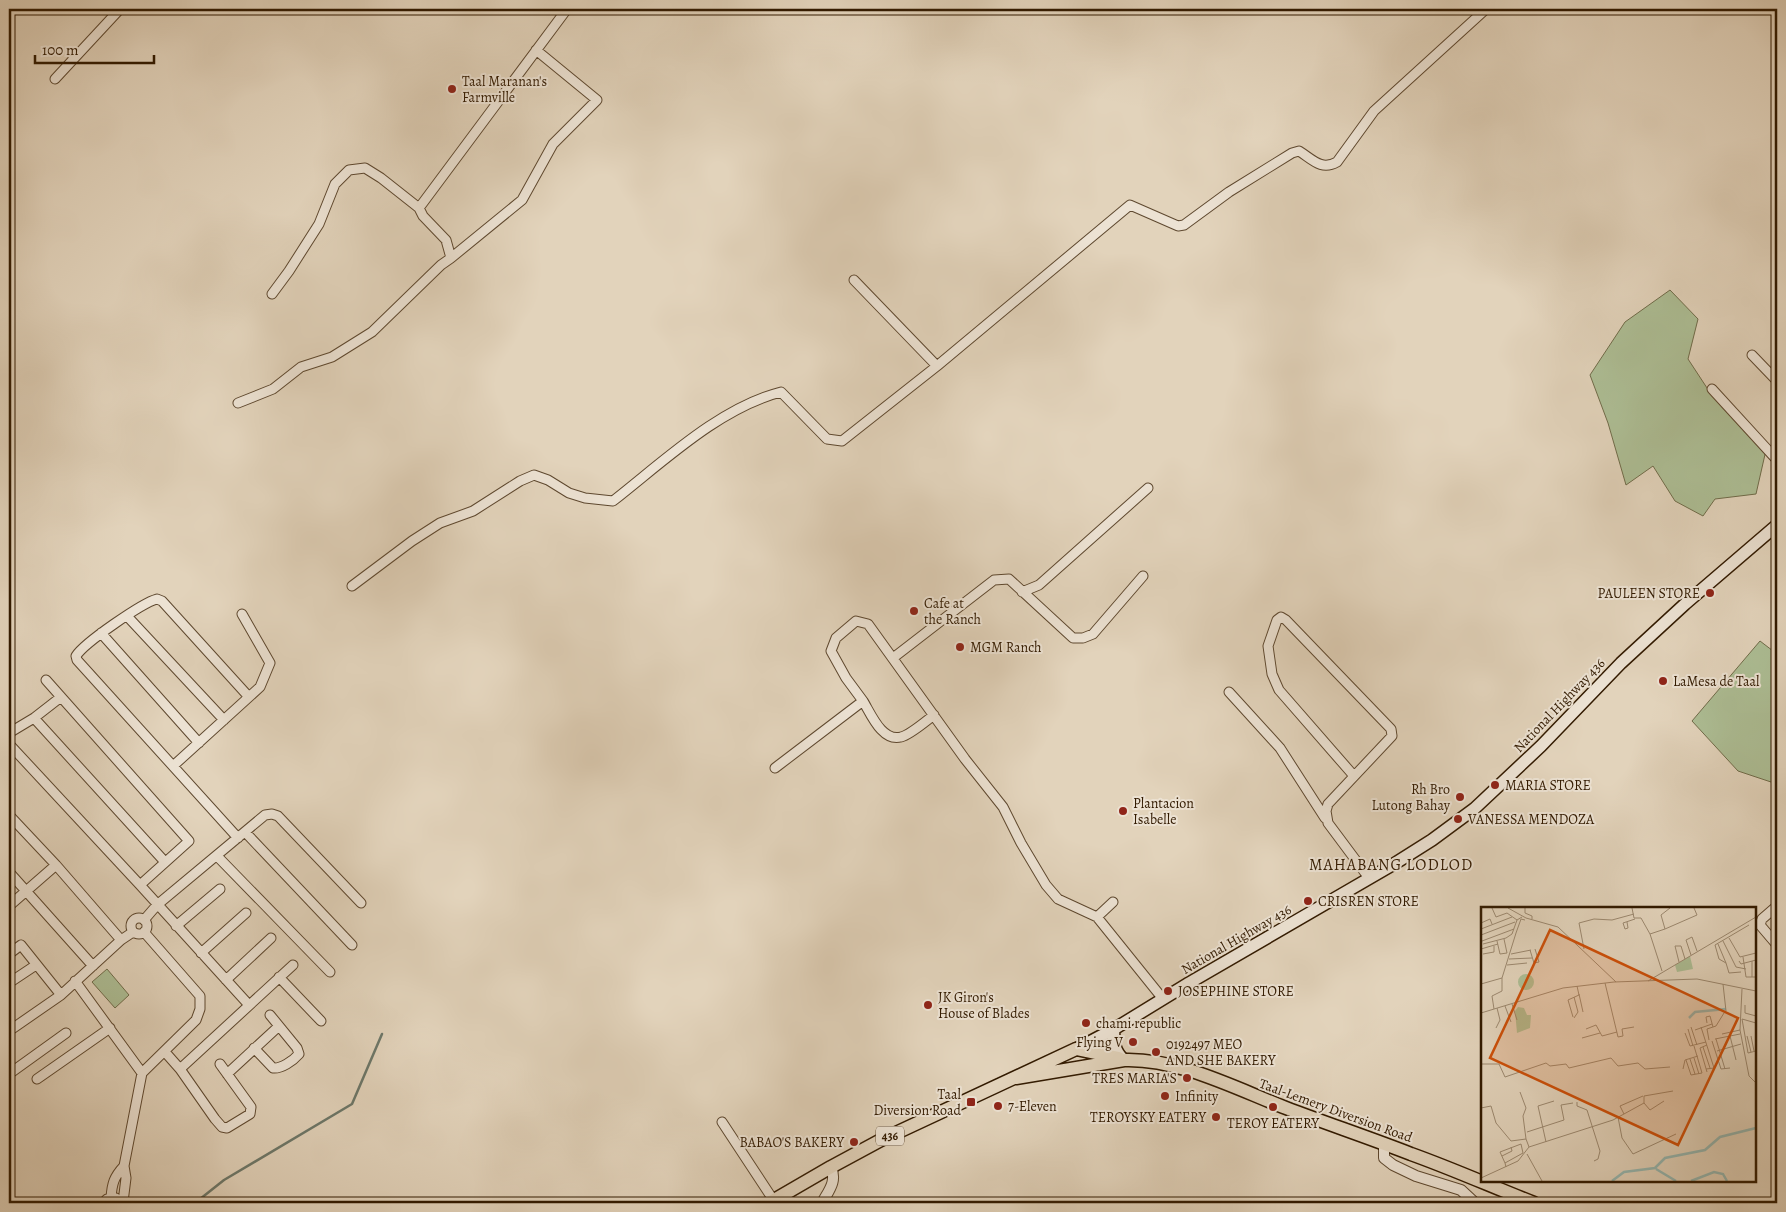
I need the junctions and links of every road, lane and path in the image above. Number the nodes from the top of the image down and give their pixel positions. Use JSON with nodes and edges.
{"nodes":[{"id":1,"x":120,"y":9,"type":"edge"},
{"id":2,"x":567,"y":9,"type":"edge"},
{"id":3,"x":1486,"y":9,"type":"edge"},
{"id":4,"x":536,"y":50,"type":"junction"},
{"id":5,"x":55,"y":79,"type":"dead end"},
{"id":6,"x":419,"y":208,"type":"junction"},
{"id":7,"x":451,"y":258,"type":"junction"},
{"id":8,"x":854,"y":280,"type":"dead end"},
{"id":9,"x":272,"y":294,"type":"dead end"},
{"id":10,"x":1752,"y":355,"type":"dead end"},
{"id":11,"x":937,"y":366,"type":"junction"},
{"id":12,"x":1777,"y":381,"type":"edge"},
{"id":13,"x":1712,"y":389,"type":"dead end"},
{"id":14,"x":238,"y":403,"type":"dead end"},
{"id":15,"x":1777,"y":460,"type":"edge"},
{"id":16,"x":1148,"y":488,"type":"dead end"},
{"id":17,"x":1777,"y":525,"type":"edge"},
{"id":18,"x":1143,"y":576,"type":"dead end"},
{"id":19,"x":352,"y":586,"type":"dead end"},
{"id":20,"x":1022,"y":592,"type":"junction"},
{"id":21,"x":242,"y":614,"type":"dead end"},
{"id":22,"x":127,"y":616,"type":"junction"},
{"id":23,"x":101,"y":633,"type":"junction"},
{"id":24,"x":894,"y":658,"type":"junction"},
{"id":25,"x":46,"y":680,"type":"dead end"},
{"id":26,"x":1229,"y":692,"type":"dead end"},
{"id":27,"x":61,"y":697,"type":"junction"},
{"id":28,"x":249,"y":697,"type":"junction"},
{"id":29,"x":863,"y":702,"type":"junction"},
{"id":30,"x":934,"y":715,"type":"junction"},
{"id":31,"x":34,"y":718,"type":"junction"},
{"id":32,"x":224,"y":720,"type":"junction"},
{"id":33,"x":9,"y":733,"type":"edge"},
{"id":34,"x":199,"y":743,"type":"junction"},
{"id":35,"x":9,"y":744,"type":"edge"},
{"id":36,"x":173,"y":766,"type":"junction"},
{"id":37,"x":775,"y":768,"type":"dead end"},
{"id":38,"x":1354,"y":776,"type":"junction"},
{"id":39,"x":9,"y":815,"type":"edge"},
{"id":40,"x":1328,"y":823,"type":"junction"},
{"id":41,"x":241,"y":835,"type":"junction"},
{"id":42,"x":216,"y":856,"type":"junction"},
{"id":43,"x":165,"y":862,"type":"junction"},
{"id":44,"x":56,"y":865,"type":"junction"},
{"id":45,"x":9,"y":872,"type":"edge"},
{"id":46,"x":1369,"y":878,"type":"junction"},
{"id":47,"x":140,"y":885,"type":"junction"},
{"id":48,"x":220,"y":888,"type":"dead end"},
{"id":49,"x":27,"y":891,"type":"junction"},
{"id":50,"x":1113,"y":902,"type":"dead end"},
{"id":51,"x":361,"y":903,"type":"dead end"},
{"id":52,"x":158,"y":905,"type":"junction"},
{"id":53,"x":9,"y":906,"type":"edge"},
{"id":54,"x":1777,"y":906,"type":"edge"},
{"id":55,"x":246,"y":913,"type":"dead end"},
{"id":56,"x":1097,"y":917,"type":"junction"},
{"id":57,"x":144,"y":920,"type":"junction"},
{"id":58,"x":176,"y":926,"type":"junction"},
{"id":59,"x":133,"y":932,"type":"junction"},
{"id":60,"x":144,"y":932,"type":"junction"},
{"id":61,"x":271,"y":938,"type":"dead end"},
{"id":62,"x":121,"y":940,"type":"junction"},
{"id":63,"x":352,"y":945,"type":"dead end"},
{"id":64,"x":1777,"y":945,"type":"edge"},
{"id":65,"x":201,"y":953,"type":"junction"},
{"id":66,"x":9,"y":954,"type":"edge"},
{"id":67,"x":36,"y":965,"type":"junction"},
{"id":68,"x":293,"y":965,"type":"dead end"},
{"id":69,"x":93,"y":966,"type":"junction"},
{"id":70,"x":330,"y":972,"type":"dead end"},
{"id":71,"x":280,"y":977,"type":"junction"},
{"id":72,"x":226,"y":980,"type":"junction"},
{"id":73,"x":75,"y":981,"type":"junction"},
{"id":74,"x":9,"y":983,"type":"edge"},
{"id":75,"x":61,"y":995,"type":"junction"},
{"id":76,"x":1163,"y":999,"type":"junction"},
{"id":77,"x":249,"y":1005,"type":"junction"},
{"id":78,"x":270,"y":1015,"type":"dead end"},
{"id":79,"x":321,"y":1021,"type":"dead end"},
{"id":80,"x":279,"y":1026,"type":"junction"},
{"id":81,"x":110,"y":1028,"type":"junction"},
{"id":82,"x":1114,"y":1029,"type":"junction"},
{"id":83,"x":9,"y":1031,"type":"edge"},
{"id":84,"x":66,"y":1033,"type":"dead end"},
{"id":85,"x":254,"y":1048,"type":"junction"},
{"id":86,"x":1076,"y":1049,"type":"junction"},
{"id":87,"x":165,"y":1052,"type":"junction"},
{"id":88,"x":1124,"y":1060,"type":"junction"},
{"id":89,"x":220,"y":1064,"type":"dead end"},
{"id":90,"x":180,"y":1069,"type":"junction"},
{"id":91,"x":142,"y":1072,"type":"junction"},
{"id":92,"x":9,"y":1074,"type":"edge"},
{"id":93,"x":227,"y":1074,"type":"junction"},
{"id":94,"x":1016,"y":1078,"type":"junction"},
{"id":95,"x":37,"y":1079,"type":"dead end"},
{"id":96,"x":722,"y":1122,"type":"dead end"},
{"id":97,"x":1384,"y":1144,"type":"junction"},
{"id":98,"x":124,"y":1166,"type":"junction"},
{"id":99,"x":831,"y":1167,"type":"junction"},
{"id":100,"x":1481,"y":1182,"type":"edge"},
{"id":101,"x":1482,"y":1182,"type":"edge"},
{"id":102,"x":111,"y":1198,"type":"junction"},
{"id":103,"x":124,"y":1202,"type":"edge"},
{"id":104,"x":772,"y":1202,"type":"edge"},
{"id":105,"x":102,"y":1203,"type":"edge"},
{"id":106,"x":822,"y":1203,"type":"edge"},
{"id":107,"x":1476,"y":1203,"type":"edge"},
{"id":108,"x":1534,"y":1203,"type":"edge"}],
"edges":[{"from":1,"to":5,"type":"street"},
{"from":2,"to":4,"type":"street"},
{"from":3,"to":11,"type":"street"},
{"from":4,"to":6,"type":"street"},
{"from":4,"to":7,"type":"street"},
{"from":6,"to":7,"type":"street"},
{"from":6,"to":9,"type":"street"},
{"from":7,"to":14,"type":"street"},
{"from":8,"to":11,"type":"street"},
{"from":10,"to":12,"type":"street"},
{"from":11,"to":19,"type":"street"},
{"from":13,"to":15,"type":"street"},
{"from":16,"to":20,"type":"street"},
{"from":17,"to":46,"type":"main road","name":"National Highway 436","number":"436"},
{"from":18,"to":20,"type":"street"},
{"from":20,"to":24,"type":"street"},
{"from":21,"to":28,"type":"street"},
{"from":22,"to":23,"type":"street"},
{"from":22,"to":28,"type":"street"},
{"from":22,"to":32,"type":"street"},
{"from":23,"to":34,"type":"street"},
{"from":23,"to":36,"type":"street"},
{"from":24,"to":29,"type":"street"},
{"from":24,"to":30,"type":"street"},
{"from":25,"to":27,"type":"street"},
{"from":26,"to":40,"type":"street"},
{"from":27,"to":31,"type":"street"},
{"from":27,"to":43,"type":"street"},
{"from":28,"to":32,"type":"street"},
{"from":29,"to":30,"type":"street"},
{"from":29,"to":37,"type":"street"},
{"from":30,"to":56,"type":"street"},
{"from":31,"to":33,"type":"street"},
{"from":31,"to":43,"type":"street"},
{"from":32,"to":34,"type":"street"},
{"from":34,"to":36,"type":"street"},
{"from":35,"to":47,"type":"street"},
{"from":36,"to":41,"type":"street"},
{"from":38,"to":38,"type":"street"},
{"from":38,"to":40,"type":"street"},
{"from":39,"to":44,"type":"street"},
{"from":40,"to":46,"type":"street"},
{"from":41,"to":42,"type":"street"},
{"from":41,"to":51,"type":"street"},
{"from":41,"to":63,"type":"street"},
{"from":42,"to":52,"type":"street"},
{"from":42,"to":70,"type":"street"},
{"from":43,"to":47,"type":"street"},
{"from":44,"to":49,"type":"street"},
{"from":44,"to":62,"type":"street"},
{"from":45,"to":49,"type":"street"},
{"from":46,"to":76,"type":"main road","name":"National Highway 436","number":"436"},
{"from":47,"to":52,"type":"street"},
{"from":48,"to":58,"type":"street"},
{"from":49,"to":53,"type":"street"},
{"from":49,"to":69,"type":"street"},
{"from":50,"to":56,"type":"street"},
{"from":52,"to":57,"type":"street"},
{"from":52,"to":58,"type":"street"},
{"from":54,"to":64,"type":"street"},
{"from":55,"to":65,"type":"street"},
{"from":56,"to":76,"type":"street"},
{"from":57,"to":59,"type":"street"},
{"from":57,"to":60,"type":"street"},
{"from":58,"to":65,"type":"street"},
{"from":59,"to":60,"type":"street"},
{"from":59,"to":62,"type":"street"},
{"from":60,"to":87,"type":"street"},
{"from":61,"to":72,"type":"street"},
{"from":62,"to":69,"type":"street"},
{"from":65,"to":72,"type":"street"},
{"from":66,"to":67,"type":"street"},
{"from":67,"to":74,"type":"street"},
{"from":67,"to":75,"type":"street"},
{"from":68,"to":71,"type":"street"},
{"from":69,"to":73,"type":"street"},
{"from":71,"to":77,"type":"street"},
{"from":71,"to":79,"type":"street"},
{"from":72,"to":77,"type":"street"},
{"from":73,"to":75,"type":"street"},
{"from":73,"to":81,"type":"street"},
{"from":75,"to":83,"type":"street"},
{"from":76,"to":82,"type":"main road","name":"National Highway 436","number":"436"},
{"from":77,"to":90,"type":"street"},
{"from":78,"to":80,"type":"street"},
{"from":80,"to":85,"type":"street"},
{"from":80,"to":85,"type":"street"},
{"from":81,"to":91,"type":"street"},
{"from":81,"to":95,"type":"street"},
{"from":82,"to":86,"type":"main road","name":"National Highway 436","number":"436"},
{"from":82,"to":88,"type":"main road"},
{"from":84,"to":92,"type":"street"},
{"from":85,"to":93,"type":"street"},
{"from":86,"to":88,"type":"main road","name":"Taal-Lemery Diversion Road"},
{"from":86,"to":94,"type":"main road","name":"National Highway 436","number":"436"},
{"from":87,"to":90,"type":"street"},
{"from":87,"to":91,"type":"street"},
{"from":88,"to":94,"type":"main road","name":"Taal-Lemery Diversion Road"},
{"from":88,"to":97,"type":"main road","name":"Taal-Lemery Diversion Road"},
{"from":89,"to":93,"type":"street"},
{"from":90,"to":93,"type":"street"},
{"from":91,"to":98,"type":"street"},
{"from":94,"to":99,"type":"main road","name":"National Highway 436","number":"436"},
{"from":96,"to":104,"type":"street"},
{"from":97,"to":100,"type":"main road","name":"Taal-Lemery Diversion Road"},
{"from":97,"to":107,"type":"street"},
{"from":98,"to":102,"type":"street"},
{"from":98,"to":103,"type":"street"},
{"from":99,"to":104,"type":"main road","name":"National Highway 436","number":"436"},
{"from":99,"to":106,"type":"street"},
{"from":101,"to":108,"type":"main road","name":"Taal-Lemery Diversion Road"},
{"from":102,"to":103,"type":"street"},
{"from":102,"to":105,"type":"street"}]}
